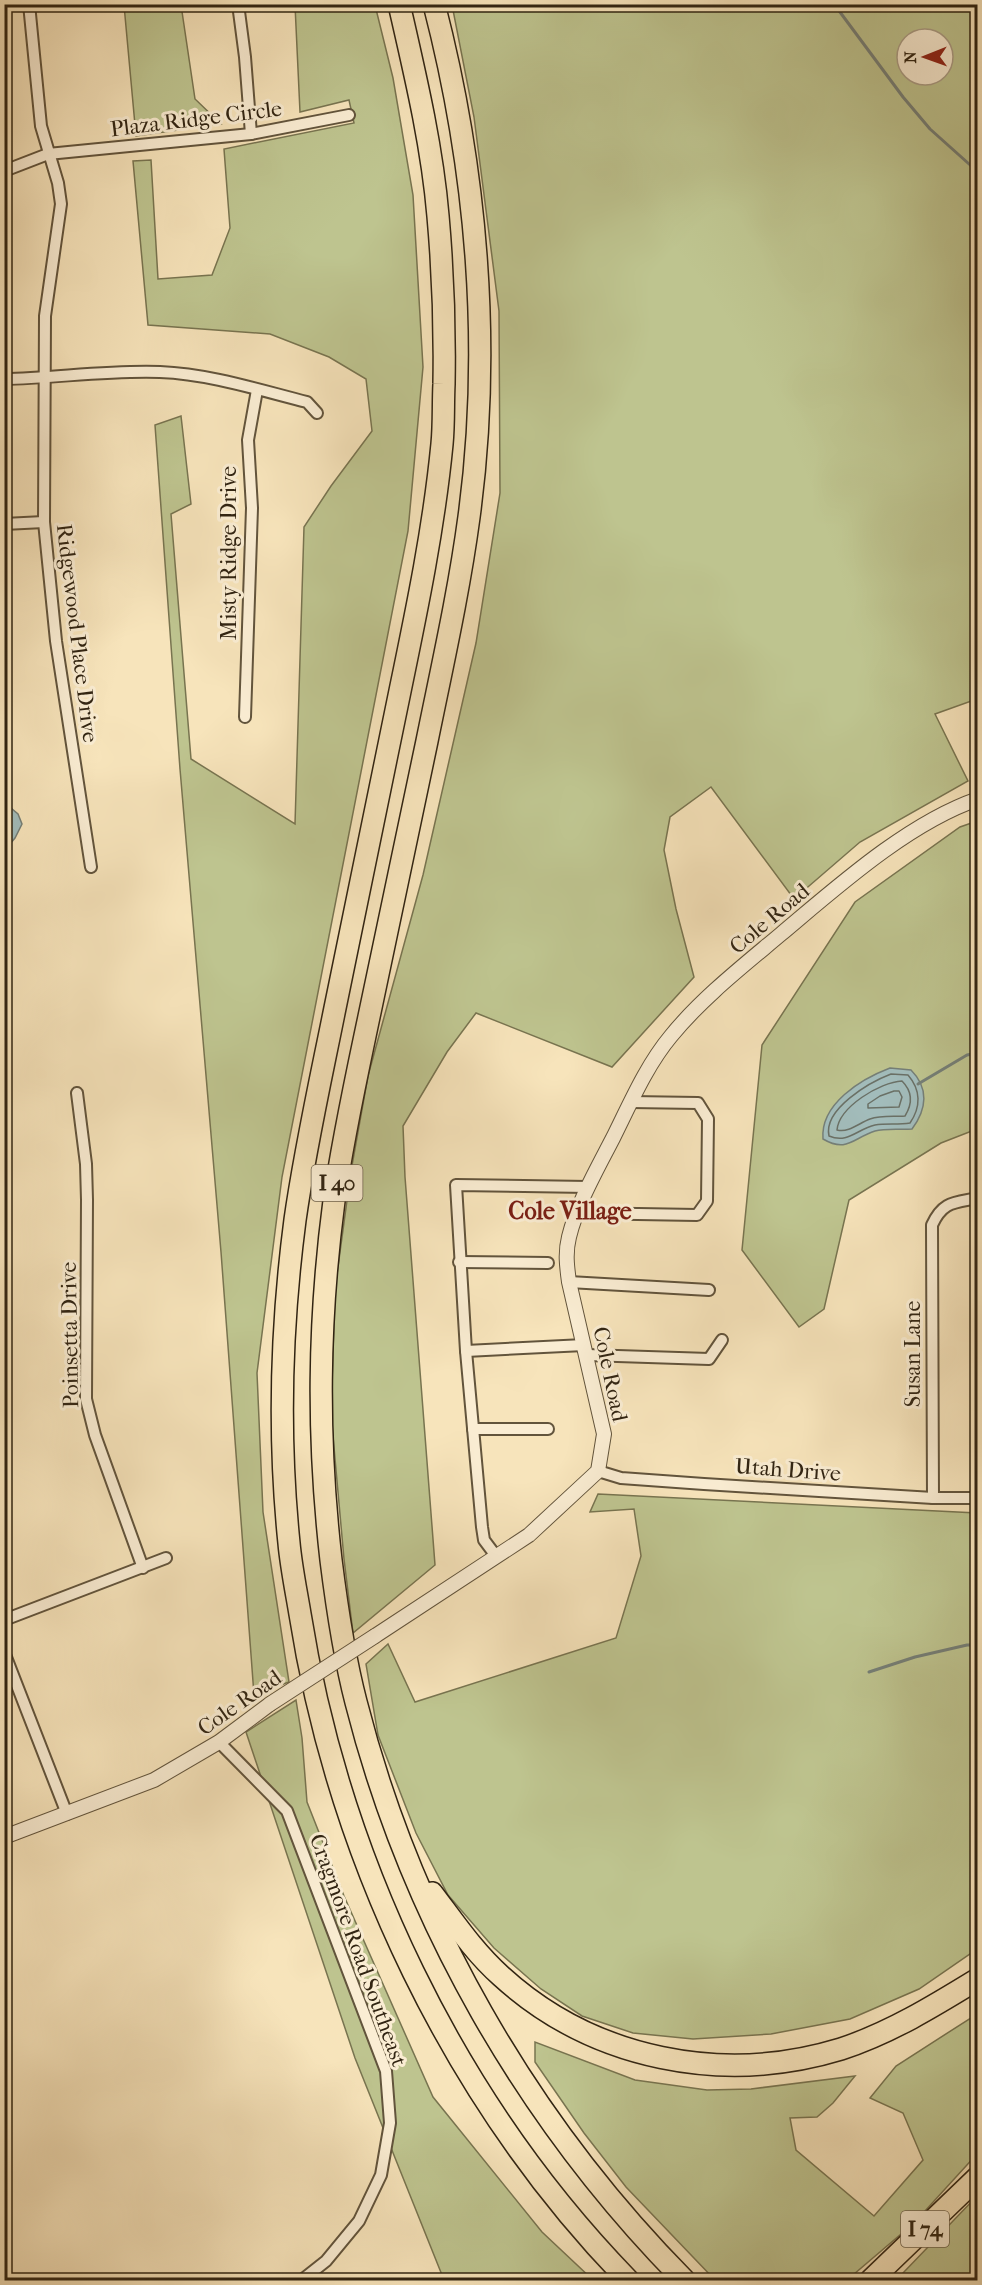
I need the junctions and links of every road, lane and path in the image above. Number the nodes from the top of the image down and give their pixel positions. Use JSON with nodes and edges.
{"nodes":[{"id":1,"x":29,"y":4,"type":"edge"},
{"id":2,"x":238,"y":4,"type":"edge"},
{"id":3,"x":399,"y":4,"type":"edge"},
{"id":4,"x":434,"y":4,"type":"edge"},
{"id":5,"x":349,"y":115,"type":"dead end"},
{"id":6,"x":250,"y":134,"type":"junction"},
{"id":7,"x":48,"y":154,"type":"junction"},
{"id":8,"x":4,"y":171,"type":"edge"},
{"id":9,"x":44,"y":378,"type":"junction"},
{"id":10,"x":4,"y":379,"type":"edge"},
{"id":11,"x":257,"y":390,"type":"junction"},
{"id":12,"x":317,"y":413,"type":"dead end"},
{"id":13,"x":44,"y":522,"type":"junction"},
{"id":14,"x":4,"y":524,"type":"edge"},
{"id":15,"x":245,"y":717,"type":"dead end"},
{"id":16,"x":978,"y":799,"type":"edge"},
{"id":17,"x":91,"y":867,"type":"dead end"},
{"id":18,"x":76,"y":1093,"type":"dead end"},
{"id":19,"x":637,"y":1102,"type":"junction"},
{"id":20,"x":588,"y":1187,"type":"junction"},
{"id":21,"x":978,"y":1198,"type":"edge"},
{"id":22,"x":578,"y":1213,"type":"junction"},
{"id":23,"x":459,"y":1262,"type":"junction"},
{"id":24,"x":548,"y":1263,"type":"dead end"},
{"id":25,"x":569,"y":1282,"type":"junction"},
{"id":26,"x":709,"y":1290,"type":"dead end"},
{"id":27,"x":722,"y":1340,"type":"dead end"},
{"id":28,"x":584,"y":1348,"type":"junction"},
{"id":29,"x":466,"y":1351,"type":"junction"},
{"id":30,"x":473,"y":1429,"type":"junction"},
{"id":31,"x":548,"y":1429,"type":"dead end"},
{"id":32,"x":598,"y":1471,"type":"junction"},
{"id":33,"x":978,"y":1497,"type":"edge"},
{"id":34,"x":933,"y":1498,"type":"junction"},
{"id":35,"x":496,"y":1556,"type":"junction"},
{"id":36,"x":166,"y":1558,"type":"dead end"},
{"id":37,"x":143,"y":1568,"type":"junction"},
{"id":38,"x":4,"y":1620,"type":"edge"},
{"id":39,"x":4,"y":1652,"type":"edge"},
{"id":40,"x":219,"y":1742,"type":"junction"},
{"id":41,"x":67,"y":1814,"type":"junction"},
{"id":42,"x":4,"y":1837,"type":"edge"},
{"id":43,"x":406,"y":1857,"type":"junction"},
{"id":44,"x":978,"y":1979,"type":"edge"},
{"id":45,"x":978,"y":2177,"type":"edge"},
{"id":46,"x":302,"y":2280,"type":"edge"},
{"id":47,"x":628,"y":2280,"type":"edge"},
{"id":48,"x":684,"y":2280,"type":"edge"},
{"id":49,"x":871,"y":2280,"type":"edge"}],
"edges":[{"from":1,"to":7,"type":"street","name":"Ridgewood Place Drive"},
{"from":2,"to":6,"type":"street"},
{"from":3,"to":47,"type":"highway","number":"I 40"},
{"from":4,"to":43,"type":"highway","number":"I 40"},
{"from":5,"to":6,"type":"street","name":"Plaza Ridge Circle"},
{"from":6,"to":7,"type":"street","name":"Plaza Ridge Circle"},
{"from":7,"to":8,"type":"street","name":"Plaza Ridge Circle"},
{"from":7,"to":9,"type":"street","name":"Ridgewood Place Drive"},
{"from":9,"to":10,"type":"street"},
{"from":9,"to":11,"type":"street"},
{"from":9,"to":13,"type":"street","name":"Ridgewood Place Drive"},
{"from":11,"to":12,"type":"street"},
{"from":11,"to":15,"type":"street","name":"Misty Ridge Drive"},
{"from":13,"to":14,"type":"street"},
{"from":13,"to":17,"type":"street","name":"Ridgewood Place Drive"},
{"from":16,"to":19,"type":"street","name":"Cole Road"},
{"from":18,"to":37,"type":"street","name":"Poinsetta Drive"},
{"from":19,"to":20,"type":"street","name":"Cole Road"},
{"from":19,"to":22,"type":"street"},
{"from":20,"to":22,"type":"street","name":"Cole Road"},
{"from":20,"to":23,"type":"street"},
{"from":21,"to":34,"type":"street","name":"Susan Lane"},
{"from":22,"to":25,"type":"street","name":"Cole Road"},
{"from":23,"to":24,"type":"street"},
{"from":23,"to":29,"type":"street"},
{"from":25,"to":26,"type":"street"},
{"from":25,"to":28,"type":"street","name":"Cole Road"},
{"from":27,"to":28,"type":"street"},
{"from":28,"to":29,"type":"street"},
{"from":28,"to":32,"type":"street","name":"Cole Road"},
{"from":29,"to":30,"type":"street"},
{"from":30,"to":31,"type":"street"},
{"from":30,"to":35,"type":"street"},
{"from":32,"to":34,"type":"street","name":"Utah Drive"},
{"from":32,"to":35,"type":"street","name":"Cole Road"},
{"from":33,"to":34,"type":"street","name":"Utah Drive"},
{"from":35,"to":40,"type":"street","name":"Cole Road","bridge":true},
{"from":36,"to":37,"type":"street"},
{"from":37,"to":38,"type":"street"},
{"from":39,"to":41,"type":"street"},
{"from":40,"to":41,"type":"street","name":"Cole Road"},
{"from":40,"to":46,"type":"street","name":"Cragmore Road Southeast"},
{"from":41,"to":42,"type":"street","name":"Cole Road"},
{"from":43,"to":44,"type":"highway"},
{"from":43,"to":48,"type":"highway","number":"I 40"},
{"from":45,"to":49,"type":"highway","number":"I 74"}]}
